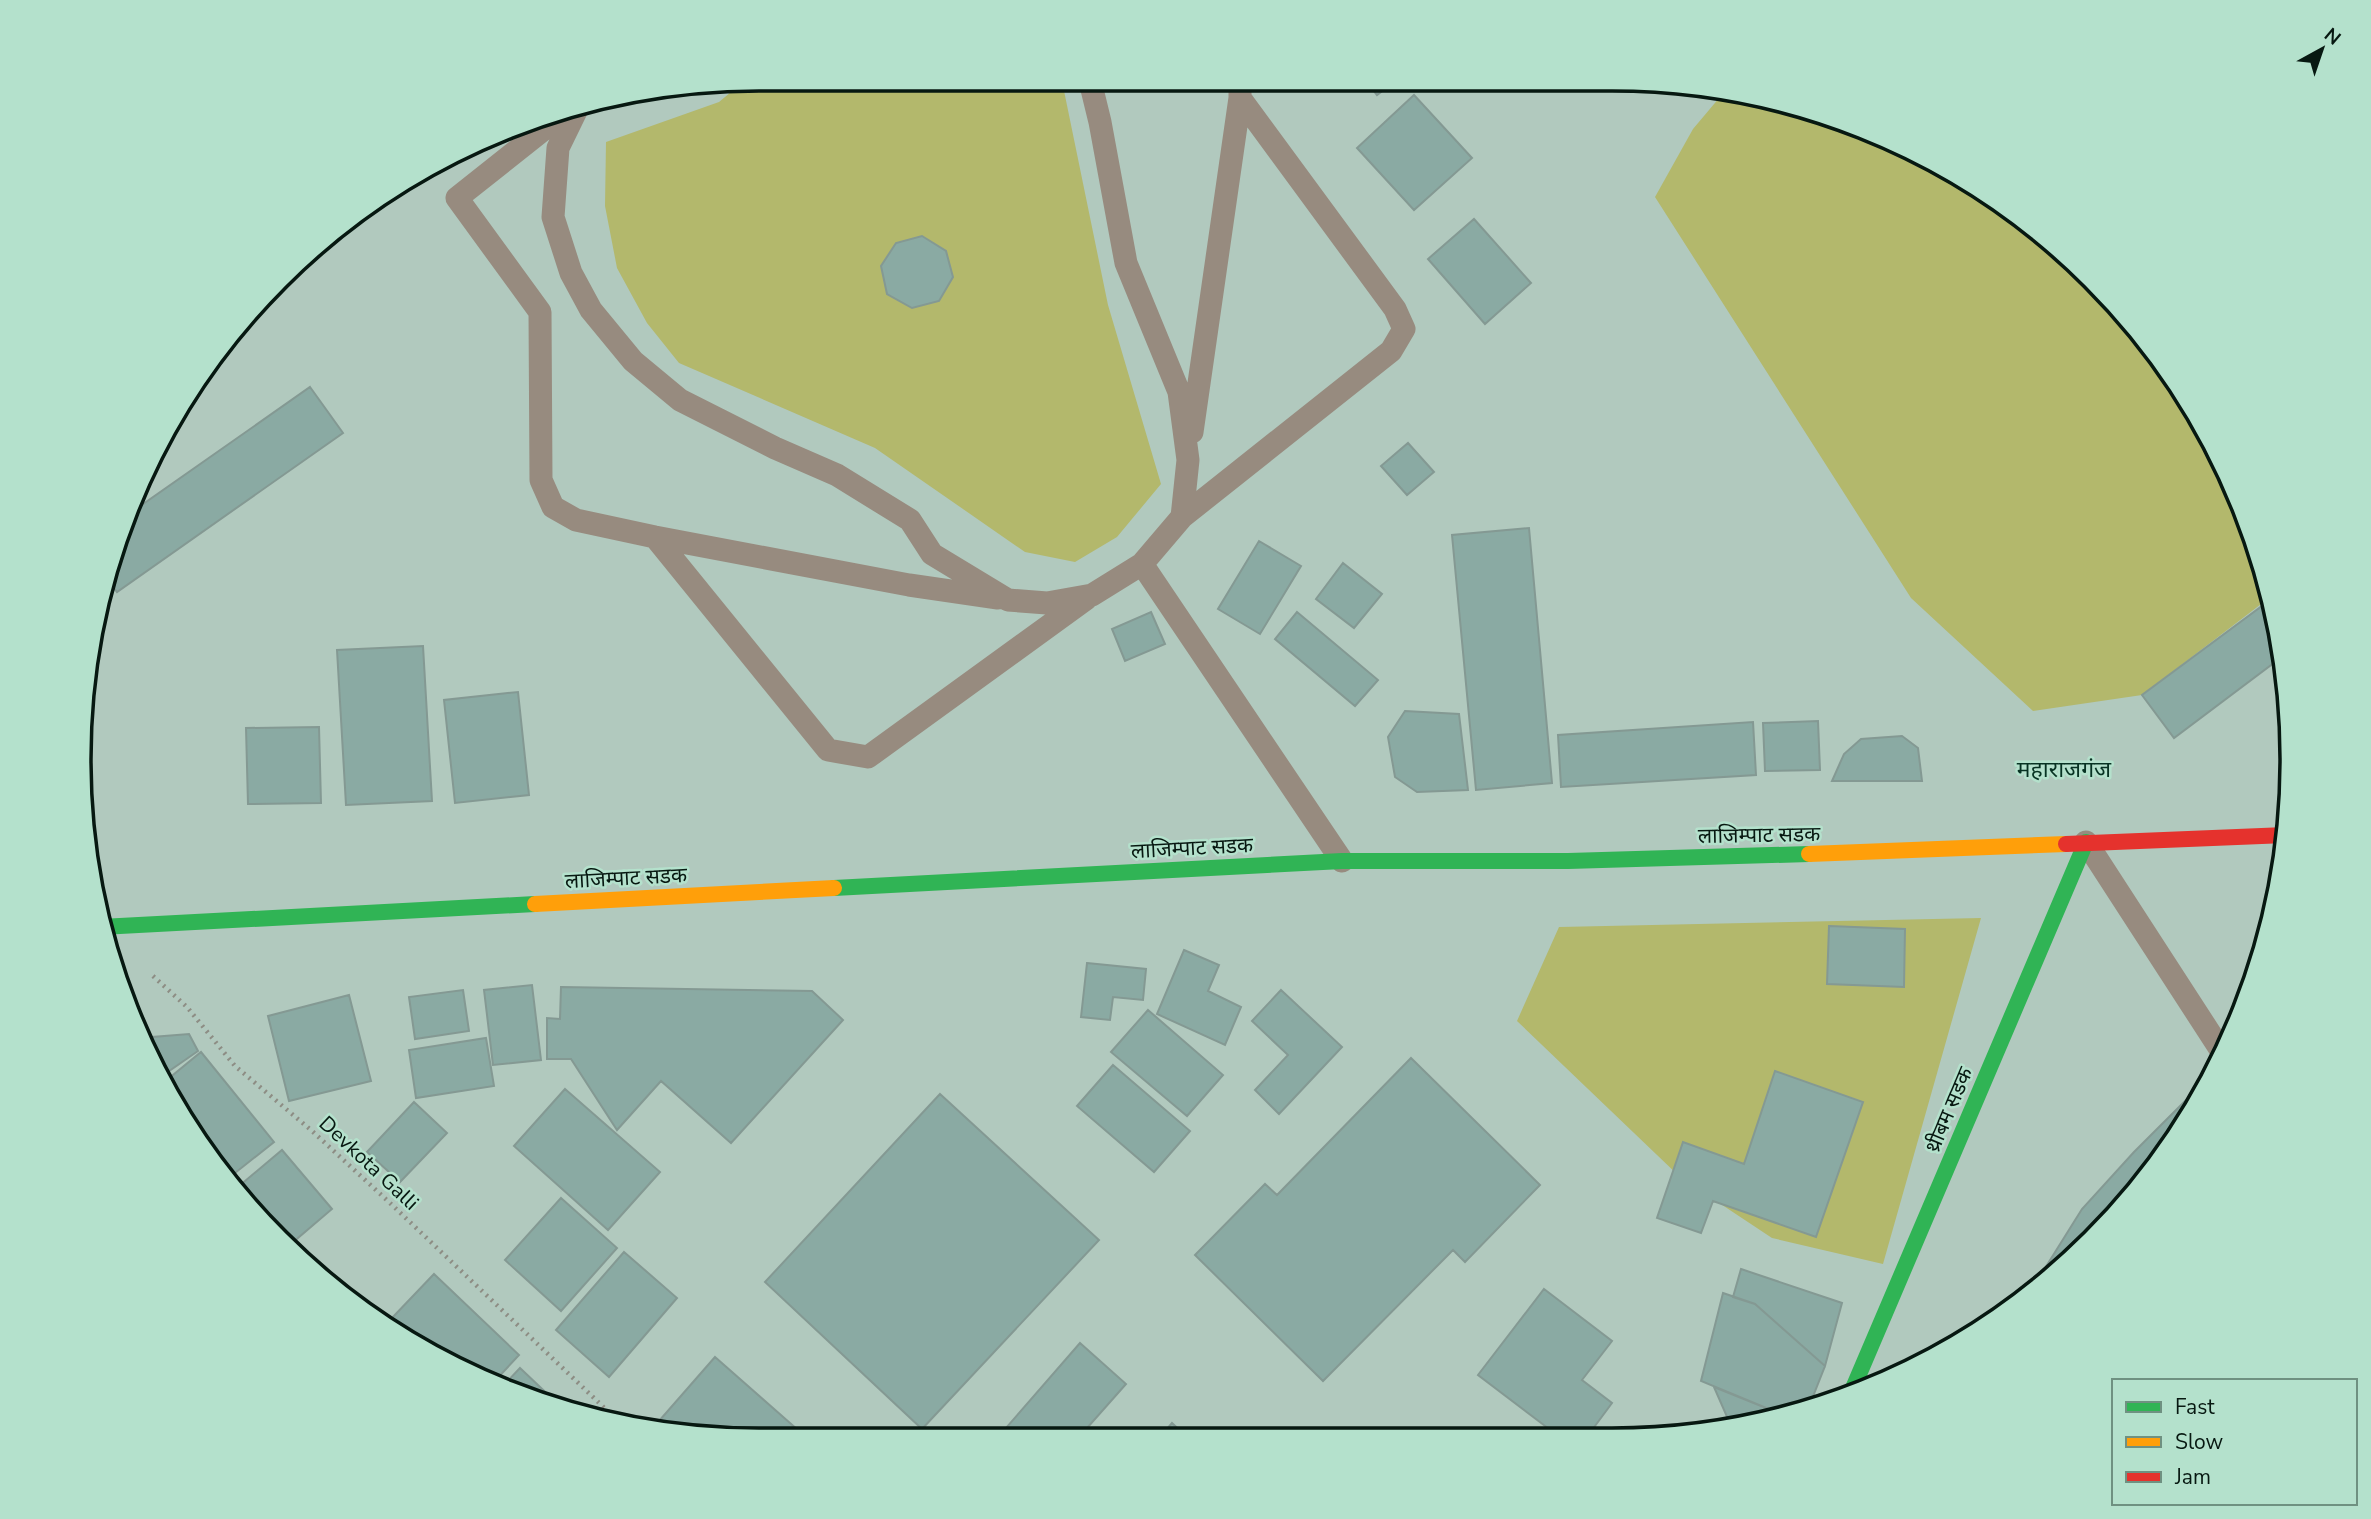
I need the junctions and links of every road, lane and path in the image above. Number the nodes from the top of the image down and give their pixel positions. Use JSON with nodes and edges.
{"nodes":[{"id":1,"x":1092,"y":91,"type":"edge"},
{"id":2,"x":1240,"y":91,"type":"edge"},
{"id":3,"x":1241,"y":91,"type":"edge"},
{"id":4,"x":573,"y":118,"type":"edge"},
{"id":5,"x":549,"y":125,"type":"edge"},
{"id":6,"x":1188,"y":460,"type":"junction"},
{"id":7,"x":1182,"y":517,"type":"junction"},
{"id":8,"x":655,"y":537,"type":"junction"},
{"id":9,"x":1142,"y":564,"type":"junction"},
{"id":10,"x":1092,"y":595,"type":"junction"},
{"id":11,"x":1008,"y":600,"type":"junction"},
{"id":12,"x":2275,"y":835,"type":"edge"},
{"id":13,"x":2086,"y":842,"type":"junction"},
{"id":14,"x":1342,"y":861,"type":"junction"},
{"id":15,"x":112,"y":926,"type":"edge"},
{"id":16,"x":149,"y":973,"type":"dead end"},
{"id":17,"x":2216,"y":1043,"type":"edge"},
{"id":18,"x":1856,"y":1381,"type":"edge"},
{"id":19,"x":606,"y":1410,"type":"edge"}],
"edges":[{"from":1,"to":6,"type":"lane"},
{"from":2,"to":6,"type":"lane"},
{"from":3,"to":7,"type":"lane"},
{"from":4,"to":11,"type":"lane"},
{"from":5,"to":8,"type":"lane"},
{"from":6,"to":7,"type":"lane"},
{"from":7,"to":9,"type":"lane"},
{"from":8,"to":10,"type":"lane"},
{"from":8,"to":11,"type":"lane"},
{"from":9,"to":10,"type":"lane"},
{"from":9,"to":14,"type":"lane"},
{"from":10,"to":11,"type":"lane"},
{"from":12,"to":13,"type":"main road","name":"लाजिम्पाट सडक"},
{"from":13,"to":14,"type":"main road","name":"लाजिम्पाट सडक"},
{"from":13,"to":17,"type":"lane"},
{"from":13,"to":18,"type":"main road","name":"थ्रीबम सडक"},
{"from":14,"to":15,"type":"main road","name":"लाजिम्पाट सडक"},
{"from":16,"to":19,"type":"path","name":"Devkota Galli"}]}
